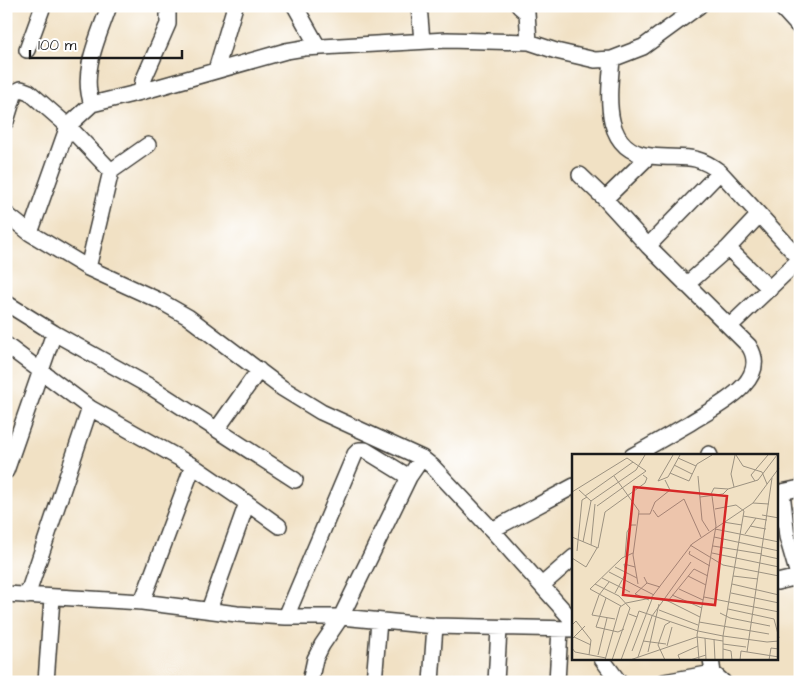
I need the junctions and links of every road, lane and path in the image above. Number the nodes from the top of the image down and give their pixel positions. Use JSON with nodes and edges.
{"nodes":[{"id":1,"x":43,"y":6,"type":"edge"},
{"id":2,"x":109,"y":6,"type":"edge"},
{"id":3,"x":168,"y":6,"type":"edge"},
{"id":4,"x":234,"y":6,"type":"edge"},
{"id":5,"x":295,"y":6,"type":"edge"},
{"id":6,"x":419,"y":6,"type":"edge"},
{"id":7,"x":519,"y":6,"type":"edge"},
{"id":8,"x":699,"y":6,"type":"edge"},
{"id":9,"x":780,"y":6,"type":"edge"},
{"id":10,"x":800,"y":28,"type":"edge"},
{"id":11,"x":422,"y":41,"type":"junction"},
{"id":12,"x":529,"y":42,"type":"junction"},
{"id":13,"x":318,"y":47,"type":"junction"},
{"id":14,"x":27,"y":50,"type":"dead end"},
{"id":15,"x":612,"y":59,"type":"junction"},
{"id":16,"x":216,"y":70,"type":"junction"},
{"id":17,"x":141,"y":92,"type":"junction"},
{"id":18,"x":92,"y":104,"type":"junction"},
{"id":19,"x":6,"y":121,"type":"edge"},
{"id":20,"x":68,"y":126,"type":"junction"},
{"id":21,"x":148,"y":145,"type":"dead end"},
{"id":22,"x":649,"y":156,"type":"junction"},
{"id":23,"x":111,"y":171,"type":"junction"},
{"id":24,"x":720,"y":172,"type":"junction"},
{"id":25,"x":580,"y":175,"type":"dead end"},
{"id":26,"x":605,"y":199,"type":"junction"},
{"id":27,"x":6,"y":214,"type":"edge"},
{"id":28,"x":759,"y":215,"type":"junction"},
{"id":29,"x":30,"y":233,"type":"junction"},
{"id":30,"x":648,"y":246,"type":"junction"},
{"id":31,"x":728,"y":248,"type":"junction"},
{"id":32,"x":800,"y":259,"type":"edge"},
{"id":33,"x":88,"y":268,"type":"junction"},
{"id":34,"x":686,"y":285,"type":"junction"},
{"id":35,"x":770,"y":289,"type":"junction"},
{"id":36,"x":6,"y":304,"type":"edge"},
{"id":37,"x":730,"y":326,"type":"junction"},
{"id":38,"x":54,"y":333,"type":"junction"},
{"id":39,"x":6,"y":345,"type":"edge"},
{"id":40,"x":259,"y":370,"type":"junction"},
{"id":41,"x":40,"y":371,"type":"junction"},
{"id":42,"x":90,"y":408,"type":"junction"},
{"id":43,"x":217,"y":429,"type":"junction"},
{"id":44,"x":635,"y":454,"type":"edge"},
{"id":45,"x":422,"y":458,"type":"junction"},
{"id":46,"x":193,"y":466,"type":"junction"},
{"id":47,"x":6,"y":471,"type":"edge"},
{"id":48,"x":409,"y":477,"type":"junction"},
{"id":49,"x":295,"y":480,"type":"dead end"},
{"id":50,"x":572,"y":487,"type":"edge"},
{"id":51,"x":800,"y":488,"type":"edge"},
{"id":52,"x":780,"y":492,"type":"edge"},
{"id":53,"x":247,"y":503,"type":"junction"},
{"id":54,"x":279,"y":526,"type":"dead end"},
{"id":55,"x":492,"y":530,"type":"junction"},
{"id":56,"x":782,"y":537,"type":"edge"},
{"id":57,"x":572,"y":559,"type":"edge"},
{"id":58,"x":798,"y":571,"type":"edge"},
{"id":59,"x":778,"y":581,"type":"edge"},
{"id":60,"x":542,"y":585,"type":"junction"},
{"id":61,"x":6,"y":594,"type":"edge"},
{"id":62,"x":26,"y":596,"type":"junction"},
{"id":63,"x":52,"y":598,"type":"junction"},
{"id":64,"x":142,"y":602,"type":"junction"},
{"id":65,"x":209,"y":610,"type":"junction"},
{"id":66,"x":286,"y":617,"type":"junction"},
{"id":67,"x":341,"y":617,"type":"junction"},
{"id":68,"x":572,"y":620,"type":"edge"},
{"id":69,"x":379,"y":621,"type":"junction"},
{"id":70,"x":435,"y":626,"type":"junction"},
{"id":71,"x":499,"y":629,"type":"junction"},
{"id":72,"x":566,"y":629,"type":"edge"},
{"id":73,"x":603,"y":660,"type":"edge"},
{"id":74,"x":716,"y":671,"type":"edge"},
{"id":75,"x":618,"y":681,"type":"edge"},
{"id":76,"x":46,"y":682,"type":"edge"},
{"id":77,"x":310,"y":682,"type":"edge"},
{"id":78,"x":374,"y":682,"type":"edge"},
{"id":79,"x":431,"y":682,"type":"edge"},
{"id":80,"x":496,"y":682,"type":"edge"},
{"id":81,"x":557,"y":682,"type":"edge"},
{"id":82,"x":664,"y":682,"type":"edge"}],
"edges":[{"from":1,"to":14,"type":"street"},
{"from":2,"to":18,"type":"street"},
{"from":3,"to":17,"type":"street"},
{"from":4,"to":16,"type":"street"},
{"from":5,"to":13,"type":"street"},
{"from":6,"to":11,"type":"street"},
{"from":7,"to":12,"type":"street"},
{"from":8,"to":15,"type":"street"},
{"from":9,"to":10,"type":"street"},
{"from":11,"to":12,"type":"street"},
{"from":11,"to":13,"type":"street"},
{"from":12,"to":15,"type":"street"},
{"from":13,"to":16,"type":"street"},
{"from":15,"to":22,"type":"street"},
{"from":16,"to":17,"type":"street"},
{"from":17,"to":18,"type":"street"},
{"from":18,"to":20,"type":"street"},
{"from":19,"to":20,"type":"street"},
{"from":20,"to":23,"type":"street"},
{"from":20,"to":29,"type":"street"},
{"from":21,"to":23,"type":"street"},
{"from":22,"to":24,"type":"street"},
{"from":22,"to":26,"type":"street"},
{"from":23,"to":33,"type":"street"},
{"from":24,"to":28,"type":"street"},
{"from":24,"to":30,"type":"street"},
{"from":25,"to":26,"type":"street"},
{"from":26,"to":30,"type":"street"},
{"from":27,"to":29,"type":"street"},
{"from":28,"to":31,"type":"street"},
{"from":28,"to":32,"type":"street"},
{"from":29,"to":33,"type":"street"},
{"from":30,"to":34,"type":"street"},
{"from":31,"to":34,"type":"street"},
{"from":31,"to":35,"type":"street"},
{"from":32,"to":35,"type":"street"},
{"from":33,"to":40,"type":"street"},
{"from":34,"to":37,"type":"street"},
{"from":35,"to":37,"type":"street"},
{"from":36,"to":38,"type":"street"},
{"from":37,"to":44,"type":"street"},
{"from":38,"to":41,"type":"street"},
{"from":38,"to":43,"type":"street"},
{"from":39,"to":41,"type":"street"},
{"from":40,"to":43,"type":"street"},
{"from":40,"to":45,"type":"street"},
{"from":41,"to":42,"type":"street"},
{"from":41,"to":47,"type":"street"},
{"from":42,"to":46,"type":"street"},
{"from":42,"to":62,"type":"street"},
{"from":43,"to":49,"type":"street"},
{"from":45,"to":48,"type":"street"},
{"from":45,"to":55,"type":"street"},
{"from":46,"to":53,"type":"street"},
{"from":46,"to":64,"type":"street"},
{"from":48,"to":66,"type":"street"},
{"from":48,"to":67,"type":"street"},
{"from":50,"to":55,"type":"street"},
{"from":51,"to":52,"type":"street"},
{"from":52,"to":56,"type":"street"},
{"from":53,"to":54,"type":"street"},
{"from":53,"to":65,"type":"street"},
{"from":55,"to":60,"type":"street"},
{"from":56,"to":58,"type":"street"},
{"from":57,"to":60,"type":"street"},
{"from":58,"to":59,"type":"street"},
{"from":60,"to":68,"type":"street"},
{"from":61,"to":62,"type":"street"},
{"from":62,"to":63,"type":"street"},
{"from":63,"to":64,"type":"street"},
{"from":63,"to":76,"type":"street"},
{"from":64,"to":65,"type":"street"},
{"from":65,"to":66,"type":"street"},
{"from":66,"to":67,"type":"street"},
{"from":67,"to":69,"type":"street"},
{"from":67,"to":77,"type":"street"},
{"from":69,"to":70,"type":"street"},
{"from":69,"to":78,"type":"street"},
{"from":70,"to":71,"type":"street"},
{"from":70,"to":79,"type":"street"},
{"from":71,"to":72,"type":"street"},
{"from":71,"to":80,"type":"street"},
{"from":72,"to":81,"type":"street"},
{"from":73,"to":75,"type":"street"},
{"from":74,"to":82,"type":"street"}]}
